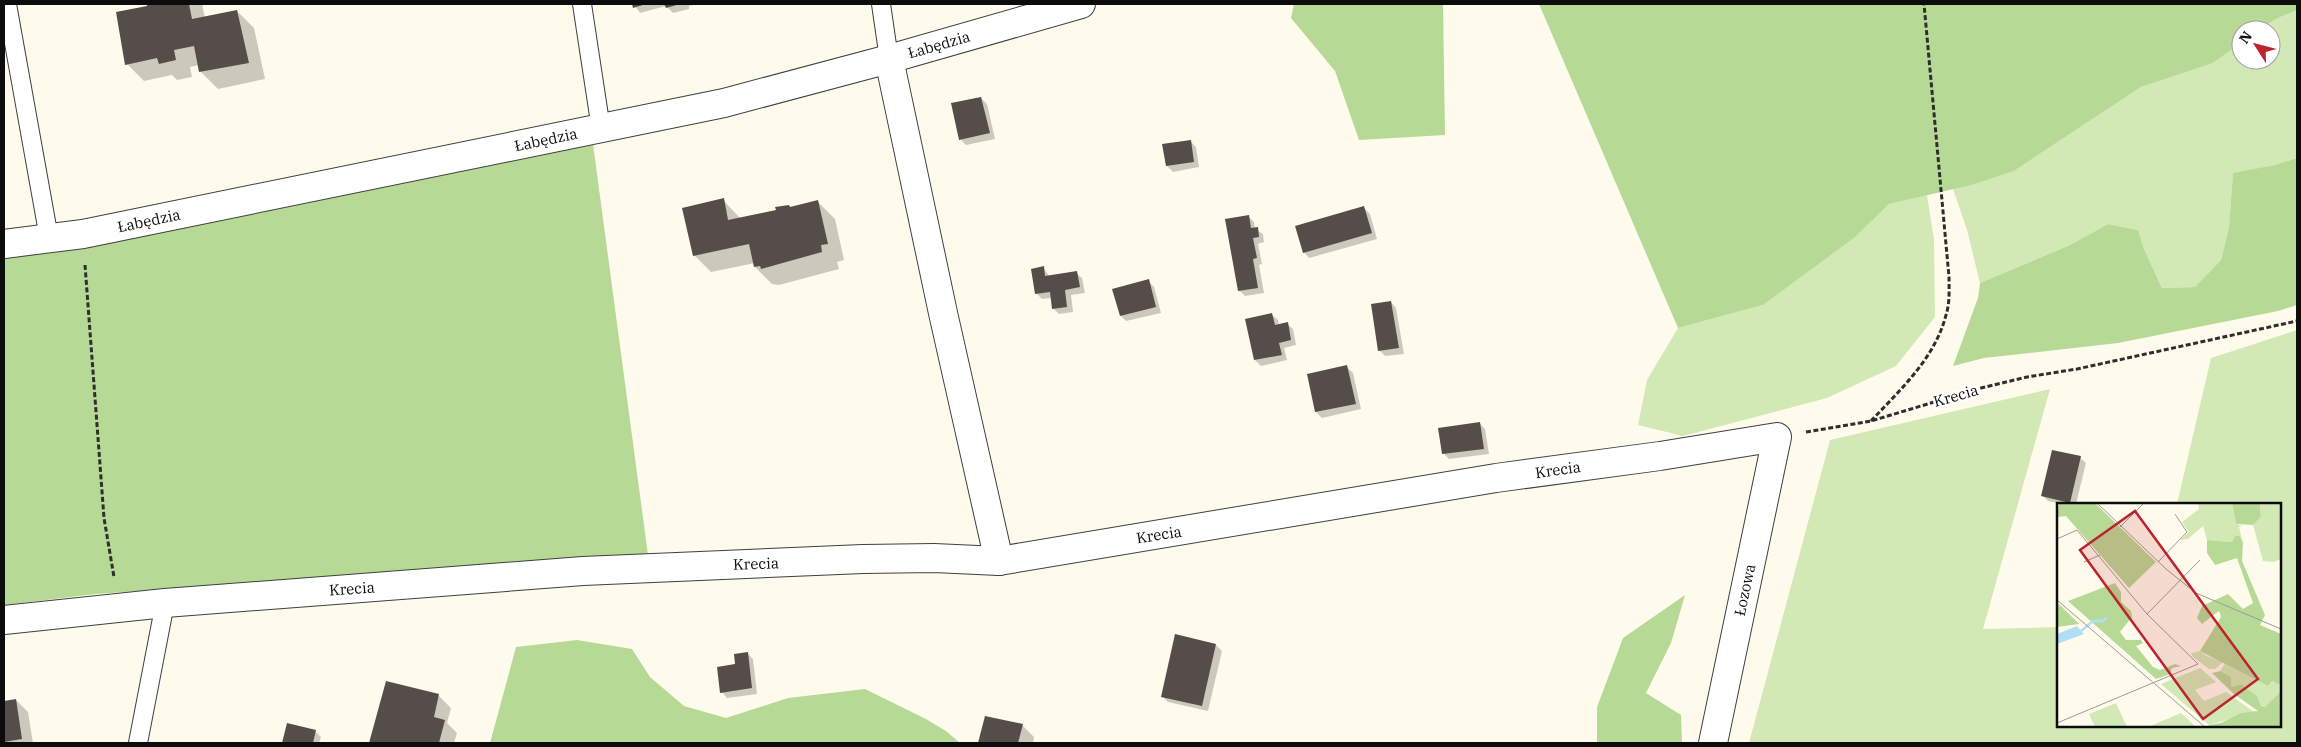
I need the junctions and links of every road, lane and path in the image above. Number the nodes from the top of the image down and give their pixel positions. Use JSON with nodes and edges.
{"nodes":[{"id":1,"x":7,"y":4,"type":"edge"},
{"id":2,"x":582,"y":4,"type":"edge"},
{"id":3,"x":881,"y":4,"type":"edge"},
{"id":4,"x":1081,"y":4,"type":"edge"},
{"id":5,"x":1924,"y":4,"type":"edge"},
{"id":6,"x":890,"y":59,"type":"junction"},
{"id":7,"x":601,"y":128,"type":"junction"},
{"id":8,"x":83,"y":234,"type":"junction"},
{"id":9,"x":49,"y":238,"type":"junction"},
{"id":10,"x":4,"y":244,"type":"edge"},
{"id":11,"x":2297,"y":321,"type":"edge"},
{"id":12,"x":1871,"y":421,"type":"junction"},
{"id":13,"x":1777,"y":438,"type":"junction"},
{"id":14,"x":999,"y":561,"type":"junction"},
{"id":15,"x":165,"y":603,"type":"junction"},
{"id":16,"x":120,"y":607,"type":"junction"},
{"id":17,"x":4,"y":620,"type":"edge"},
{"id":18,"x":138,"y":743,"type":"edge"},
{"id":19,"x":1713,"y":743,"type":"edge"}],
"edges":[{"from":1,"to":9,"type":"lane"},
{"from":2,"to":7,"type":"lane"},
{"from":3,"to":6,"type":"lane"},
{"from":4,"to":6,"type":"street","name":"Łabędzia"},
{"from":5,"to":12,"type":"path"},
{"from":6,"to":7,"type":"street","name":"Łabędzia"},
{"from":6,"to":14,"type":"street"},
{"from":7,"to":8,"type":"street","name":"Łabędzia"},
{"from":8,"to":9,"type":"street","name":"Łabędzia"},
{"from":8,"to":16,"type":"path"},
{"from":9,"to":10,"type":"street","name":"Łabędzia"},
{"from":11,"to":12,"type":"path","name":"Krecia"},
{"from":12,"to":13,"type":"path","name":"Krecia"},
{"from":13,"to":14,"type":"street","name":"Krecia"},
{"from":13,"to":19,"type":"street","name":"Łozowa"},
{"from":14,"to":15,"type":"street","name":"Krecia"},
{"from":15,"to":16,"type":"street","name":"Krecia"},
{"from":15,"to":18,"type":"lane"},
{"from":16,"to":17,"type":"street","name":"Krecia"}]}
